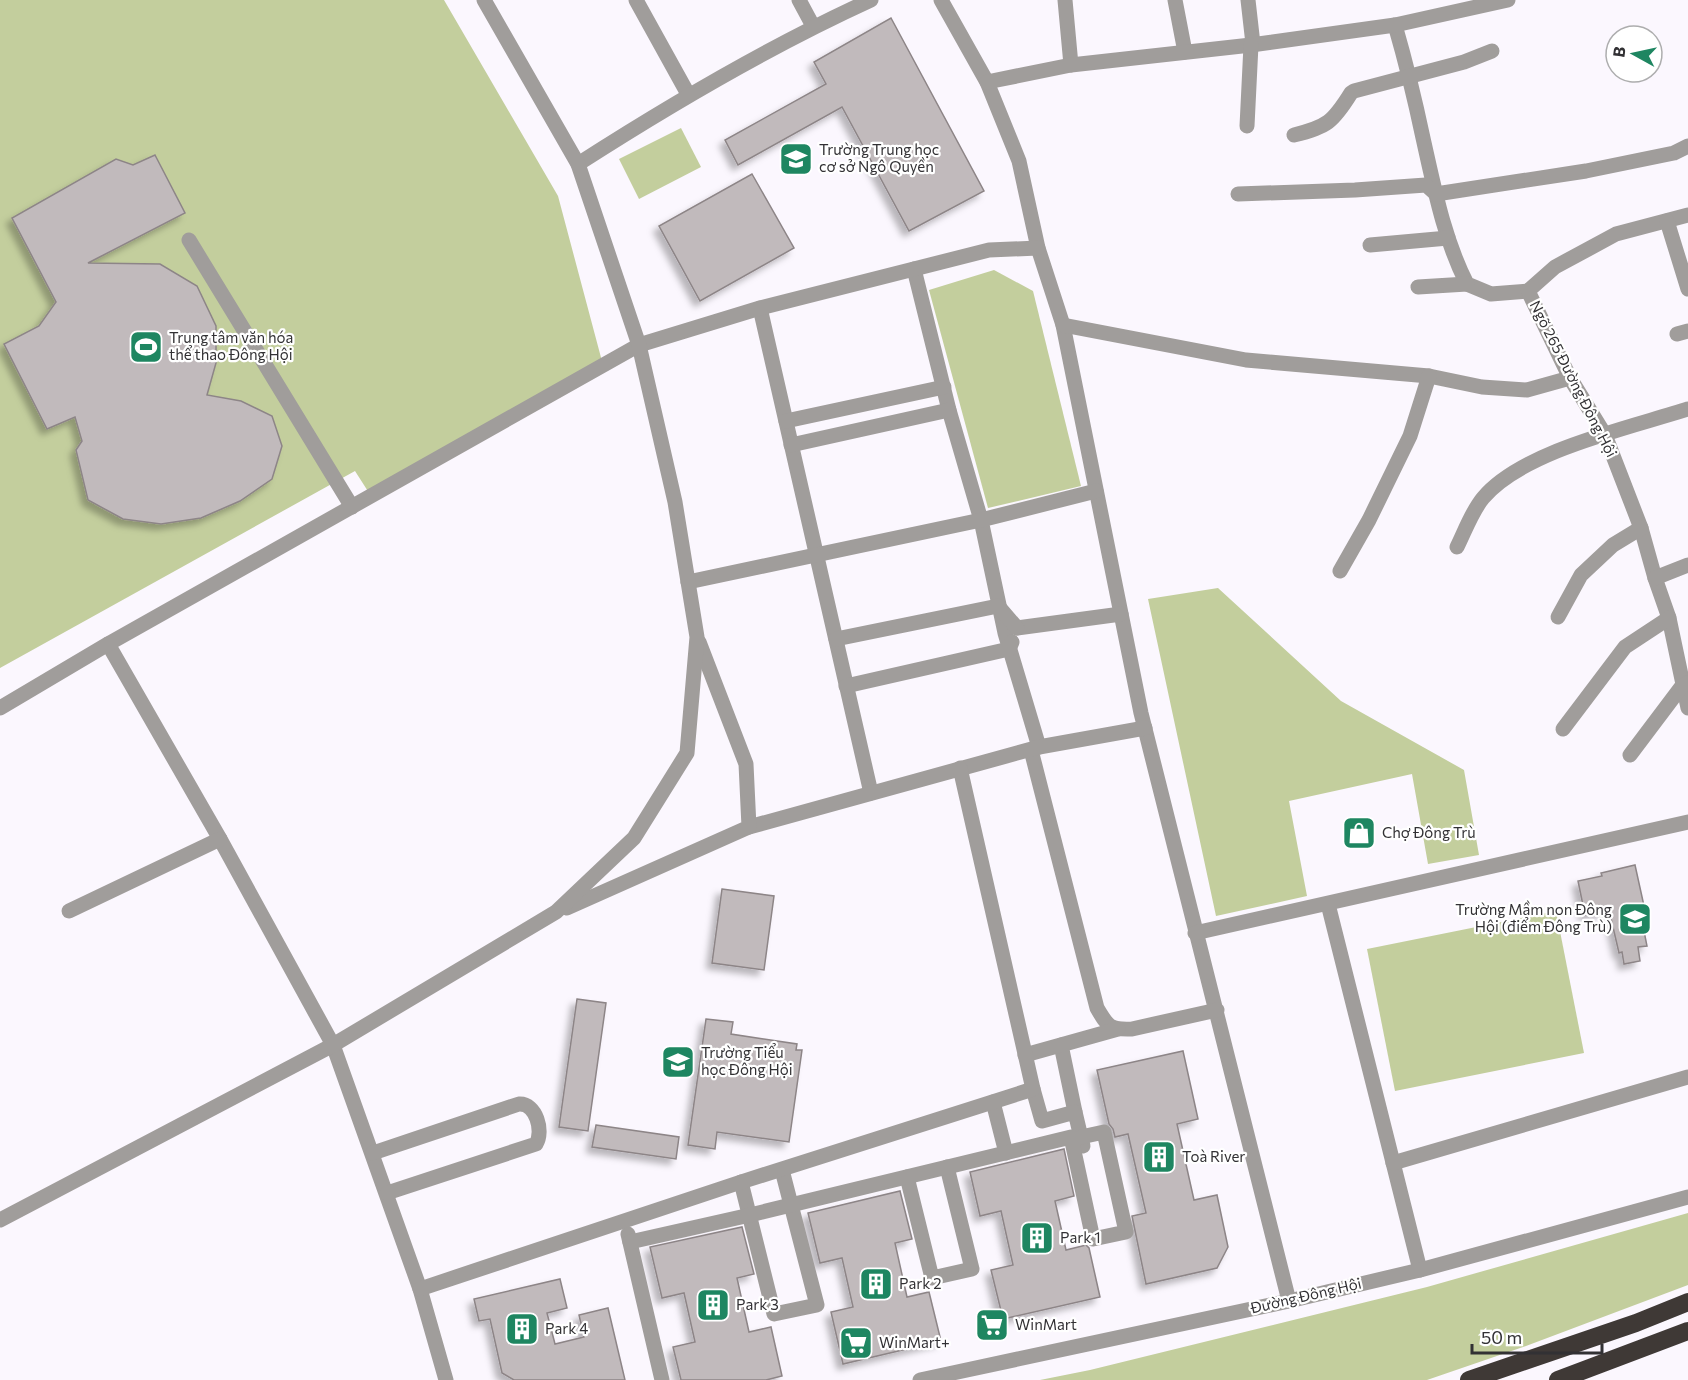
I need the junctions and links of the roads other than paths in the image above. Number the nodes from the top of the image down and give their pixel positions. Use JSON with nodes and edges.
{"nodes":[{"id":1,"x":484,"y":0,"type":"edge"},
{"id":2,"x":799,"y":0,"type":"edge"},
{"id":3,"x":871,"y":0,"type":"edge"},
{"id":4,"x":941,"y":0,"type":"edge"},
{"id":5,"x":1065,"y":0,"type":"edge"},
{"id":6,"x":1175,"y":0,"type":"edge"},
{"id":7,"x":1248,"y":0,"type":"edge"},
{"id":8,"x":1508,"y":0,"type":"edge"},
{"id":9,"x":640,"y":1,"type":"edge"},
{"id":10,"x":1395,"y":25,"type":"junction"},
{"id":11,"x":813,"y":26,"type":"junction"},
{"id":12,"x":1252,"y":45,"type":"junction"},
{"id":13,"x":1492,"y":51,"type":"dead end"},
{"id":14,"x":1185,"y":52,"type":"junction"},
{"id":15,"x":1071,"y":66,"type":"junction"},
{"id":16,"x":1410,"y":76,"type":"junction"},
{"id":17,"x":987,"y":82,"type":"junction"},
{"id":18,"x":688,"y":94,"type":"junction"},
{"id":19,"x":1247,"y":126,"type":"dead end"},
{"id":20,"x":1294,"y":135,"type":"dead end"},
{"id":21,"x":1688,"y":146,"type":"edge"},
{"id":22,"x":578,"y":164,"type":"junction"},
{"id":23,"x":1238,"y":194,"type":"dead end"},
{"id":24,"x":1436,"y":194,"type":"junction"},
{"id":25,"x":1688,"y":215,"type":"edge"},
{"id":26,"x":1666,"y":221,"type":"junction"},
{"id":27,"x":1448,"y":238,"type":"junction"},
{"id":28,"x":189,"y":240,"type":"dead end"},
{"id":29,"x":1370,"y":245,"type":"dead end"},
{"id":30,"x":1038,"y":248,"type":"junction"},
{"id":31,"x":914,"y":269,"type":"junction"},
{"id":32,"x":1467,"y":284,"type":"junction"},
{"id":33,"x":1418,"y":287,"type":"dead end"},
{"id":34,"x":1688,"y":289,"type":"edge"},
{"id":35,"x":1528,"y":291,"type":"junction"},
{"id":36,"x":760,"y":308,"type":"junction"},
{"id":37,"x":1063,"y":326,"type":"junction"},
{"id":38,"x":639,"y":345,"type":"junction"},
{"id":39,"x":1429,"y":376,"type":"junction"},
{"id":40,"x":1570,"y":378,"type":"junction"},
{"id":41,"x":944,"y":387,"type":"junction"},
{"id":42,"x":950,"y":410,"type":"junction"},
{"id":43,"x":1688,"y":410,"type":"edge"},
{"id":44,"x":786,"y":421,"type":"junction"},
{"id":45,"x":1605,"y":435,"type":"junction"},
{"id":46,"x":791,"y":445,"type":"junction"},
{"id":47,"x":1096,"y":491,"type":"junction"},
{"id":48,"x":352,"y":507,"type":"junction"},
{"id":49,"x":981,"y":520,"type":"junction"},
{"id":50,"x":1641,"y":528,"type":"junction"},
{"id":51,"x":1457,"y":547,"type":"dead end"},
{"id":52,"x":816,"y":553,"type":"junction"},
{"id":53,"x":1688,"y":565,"type":"edge"},
{"id":54,"x":1340,"y":571,"type":"dead end"},
{"id":55,"x":1654,"y":578,"type":"junction"},
{"id":56,"x":688,"y":582,"type":"junction"},
{"id":57,"x":998,"y":606,"type":"junction"},
{"id":58,"x":1121,"y":614,"type":"junction"},
{"id":59,"x":1558,"y":617,"type":"dead end"},
{"id":60,"x":1669,"y":618,"type":"junction"},
{"id":61,"x":1017,"y":628,"type":"junction"},
{"id":62,"x":698,"y":637,"type":"junction"},
{"id":63,"x":836,"y":639,"type":"junction"},
{"id":64,"x":108,"y":645,"type":"junction"},
{"id":65,"x":1009,"y":649,"type":"junction"},
{"id":66,"x":1685,"y":684,"type":"edge"},
{"id":67,"x":846,"y":686,"type":"junction"},
{"id":68,"x":0,"y":708,"type":"edge"},
{"id":69,"x":1688,"y":708,"type":"edge"},
{"id":70,"x":1145,"y":728,"type":"junction"},
{"id":71,"x":1563,"y":729,"type":"dead end"},
{"id":72,"x":1035,"y":748,"type":"junction"},
{"id":73,"x":1630,"y":755,"type":"dead end"},
{"id":74,"x":960,"y":768,"type":"junction"},
{"id":75,"x":871,"y":793,"type":"junction"},
{"id":76,"x":1688,"y":822,"type":"edge"},
{"id":77,"x":749,"y":827,"type":"junction"},
{"id":78,"x":220,"y":839,"type":"junction"},
{"id":79,"x":1328,"y":904,"type":"junction"},
{"id":80,"x":69,"y":911,"type":"dead end"},
{"id":81,"x":556,"y":912,"type":"junction"},
{"id":82,"x":1196,"y":933,"type":"junction"},
{"id":83,"x":1217,"y":1010,"type":"junction"},
{"id":84,"x":1118,"y":1029,"type":"junction"},
{"id":85,"x":333,"y":1045,"type":"junction"},
{"id":86,"x":1061,"y":1045,"type":"junction"},
{"id":87,"x":1026,"y":1054,"type":"junction"},
{"id":88,"x":1688,"y":1077,"type":"edge"},
{"id":89,"x":1034,"y":1089,"type":"junction"},
{"id":90,"x":993,"y":1102,"type":"junction"},
{"id":91,"x":1075,"y":1112,"type":"junction"},
{"id":92,"x":1005,"y":1153,"type":"junction"},
{"id":93,"x":373,"y":1154,"type":"junction"},
{"id":94,"x":1393,"y":1163,"type":"junction"},
{"id":95,"x":947,"y":1167,"type":"junction"},
{"id":96,"x":782,"y":1170,"type":"junction"},
{"id":97,"x":907,"y":1177,"type":"junction"},
{"id":98,"x":741,"y":1182,"type":"junction"},
{"id":99,"x":387,"y":1193,"type":"junction"},
{"id":100,"x":1688,"y":1197,"type":"edge"},
{"id":101,"x":792,"y":1205,"type":"junction"},
{"id":102,"x":750,"y":1215,"type":"junction"},
{"id":103,"x":0,"y":1220,"type":"edge"},
{"id":104,"x":625,"y":1222,"type":"junction"},
{"id":105,"x":630,"y":1242,"type":"junction"},
{"id":106,"x":1420,"y":1270,"type":"junction"},
{"id":107,"x":420,"y":1289,"type":"junction"},
{"id":108,"x":1289,"y":1301,"type":"junction"},
{"id":109,"x":1688,"y":1302,"type":"edge"},
{"id":110,"x":1688,"y":1331,"type":"edge"},
{"id":111,"x":446,"y":1380,"type":"edge"},
{"id":112,"x":662,"y":1380,"type":"edge"},
{"id":113,"x":920,"y":1380,"type":"edge"},
{"id":114,"x":1469,"y":1380,"type":"edge"},
{"id":115,"x":1558,"y":1380,"type":"edge"}],
"edges":[{"from":1,"to":22,"type":"street"},
{"from":2,"to":11,"type":"street"},
{"from":3,"to":11,"type":"street"},
{"from":4,"to":17,"type":"street"},
{"from":5,"to":15,"type":"street"},
{"from":6,"to":14,"type":"street"},
{"from":7,"to":12,"type":"street"},
{"from":8,"to":10,"type":"street"},
{"from":9,"to":18,"type":"street"},
{"from":10,"to":12,"type":"street"},
{"from":10,"to":16,"type":"street"},
{"from":11,"to":18,"type":"street"},
{"from":12,"to":14,"type":"street"},
{"from":12,"to":19,"type":"street"},
{"from":13,"to":16,"type":"street"},
{"from":14,"to":15,"type":"street"},
{"from":15,"to":17,"type":"street"},
{"from":16,"to":20,"type":"street"},
{"from":16,"to":24,"type":"street"},
{"from":17,"to":30,"type":"street"},
{"from":18,"to":22,"type":"street"},
{"from":21,"to":24,"type":"street"},
{"from":22,"to":38,"type":"street"},
{"from":23,"to":24,"type":"street"},
{"from":24,"to":27,"type":"street"},
{"from":25,"to":26,"type":"street","name":"Ngõ 265 Đường Đông Hội"},
{"from":26,"to":34,"type":"street"},
{"from":26,"to":35,"type":"street","name":"Ngõ 265 Đường Đông Hội"},
{"from":27,"to":29,"type":"street"},
{"from":27,"to":32,"type":"street"},
{"from":28,"to":48,"type":"street"},
{"from":30,"to":31,"type":"street"},
{"from":30,"to":37,"type":"street"},
{"from":31,"to":36,"type":"street"},
{"from":31,"to":41,"type":"street"},
{"from":32,"to":33,"type":"street"},
{"from":32,"to":35,"type":"street"},
{"from":35,"to":40,"type":"street","name":"Ngõ 265 Đường Đông Hội"},
{"from":36,"to":38,"type":"street"},
{"from":36,"to":44,"type":"street"},
{"from":37,"to":39,"type":"street"},
{"from":37,"to":47,"type":"street"},
{"from":38,"to":48,"type":"street"},
{"from":38,"to":56,"type":"street"},
{"from":39,"to":40,"type":"street"},
{"from":39,"to":54,"type":"street"},
{"from":40,"to":45,"type":"street","name":"Ngõ 265 Đường Đông Hội"},
{"from":41,"to":42,"type":"street"},
{"from":41,"to":44,"type":"street"},
{"from":42,"to":46,"type":"street"},
{"from":42,"to":49,"type":"street"},
{"from":43,"to":45,"type":"street"},
{"from":44,"to":46,"type":"street"},
{"from":45,"to":50,"type":"street","name":"Ngõ 265 Đường Đông Hội"},
{"from":45,"to":51,"type":"street"},
{"from":46,"to":52,"type":"street"},
{"from":47,"to":49,"type":"street"},
{"from":47,"to":58,"type":"street"},
{"from":48,"to":64,"type":"street"},
{"from":49,"to":52,"type":"street"},
{"from":49,"to":57,"type":"street"},
{"from":50,"to":55,"type":"street","name":"Ngõ 265 Đường Đông Hội"},
{"from":50,"to":59,"type":"street"},
{"from":52,"to":56,"type":"street"},
{"from":52,"to":63,"type":"street"},
{"from":53,"to":55,"type":"street"},
{"from":55,"to":60,"type":"street","name":"Ngõ 265 Đường Đông Hội"},
{"from":56,"to":62,"type":"street"},
{"from":57,"to":61,"type":"street"},
{"from":57,"to":63,"type":"street"},
{"from":57,"to":65,"type":"street"},
{"from":58,"to":61,"type":"street"},
{"from":58,"to":70,"type":"street"},
{"from":60,"to":66,"type":"street","name":"Ngõ 265 Đường Đông Hội"},
{"from":60,"to":71,"type":"street"},
{"from":61,"to":65,"type":"street"},
{"from":62,"to":77,"type":"street"},
{"from":62,"to":81,"type":"street"},
{"from":63,"to":67,"type":"street"},
{"from":64,"to":68,"type":"street"},
{"from":64,"to":78,"type":"street"},
{"from":65,"to":67,"type":"street"},
{"from":65,"to":72,"type":"street"},
{"from":66,"to":69,"type":"street","name":"Ngõ 265 Đường Đông Hội"},
{"from":66,"to":73,"type":"street"},
{"from":67,"to":75,"type":"street"},
{"from":70,"to":72,"type":"street"},
{"from":70,"to":82,"type":"street"},
{"from":72,"to":74,"type":"street"},
{"from":72,"to":84,"type":"street"},
{"from":74,"to":75,"type":"street"},
{"from":74,"to":87,"type":"street"},
{"from":75,"to":77,"type":"street"},
{"from":76,"to":79,"type":"street"},
{"from":77,"to":81,"type":"street"},
{"from":78,"to":80,"type":"street"},
{"from":78,"to":85,"type":"street"},
{"from":79,"to":82,"type":"street"},
{"from":79,"to":94,"type":"street"},
{"from":81,"to":85,"type":"street"},
{"from":82,"to":83,"type":"street"},
{"from":83,"to":84,"type":"street"},
{"from":83,"to":108,"type":"street"},
{"from":84,"to":86,"type":"street"},
{"from":85,"to":93,"type":"street"},
{"from":85,"to":103,"type":"street"},
{"from":86,"to":87,"type":"street"},
{"from":86,"to":91,"type":"street"},
{"from":87,"to":89,"type":"street"},
{"from":88,"to":94,"type":"street"},
{"from":89,"to":90,"type":"street"},
{"from":89,"to":91,"type":"street"},
{"from":90,"to":92,"type":"street"},
{"from":90,"to":96,"type":"street"},
{"from":91,"to":92,"type":"street"},
{"from":92,"to":95,"type":"street"},
{"from":93,"to":99,"type":"street"},
{"from":93,"to":99,"type":"street"},
{"from":94,"to":106,"type":"street"},
{"from":95,"to":97,"type":"street"},
{"from":95,"to":97,"type":"street"},
{"from":96,"to":98,"type":"street"},
{"from":96,"to":101,"type":"street"},
{"from":97,"to":101,"type":"street"},
{"from":98,"to":102,"type":"street"},
{"from":98,"to":104,"type":"street"},
{"from":99,"to":107,"type":"street"},
{"from":100,"to":106,"type":"street","name":"Đường Đông Hội"},
{"from":101,"to":102,"type":"street"},
{"from":101,"to":102,"type":"street"},
{"from":102,"to":105,"type":"street"},
{"from":104,"to":105,"type":"street"},
{"from":104,"to":107,"type":"street"},
{"from":105,"to":112,"type":"street"},
{"from":106,"to":108,"type":"street","name":"Đường Đông Hội"},
{"from":107,"to":111,"type":"street"},
{"from":108,"to":113,"type":"street","name":"Đường Đông Hội"},
{"from":109,"to":114,"type":"highway"},
{"from":110,"to":115,"type":"highway"}]}
